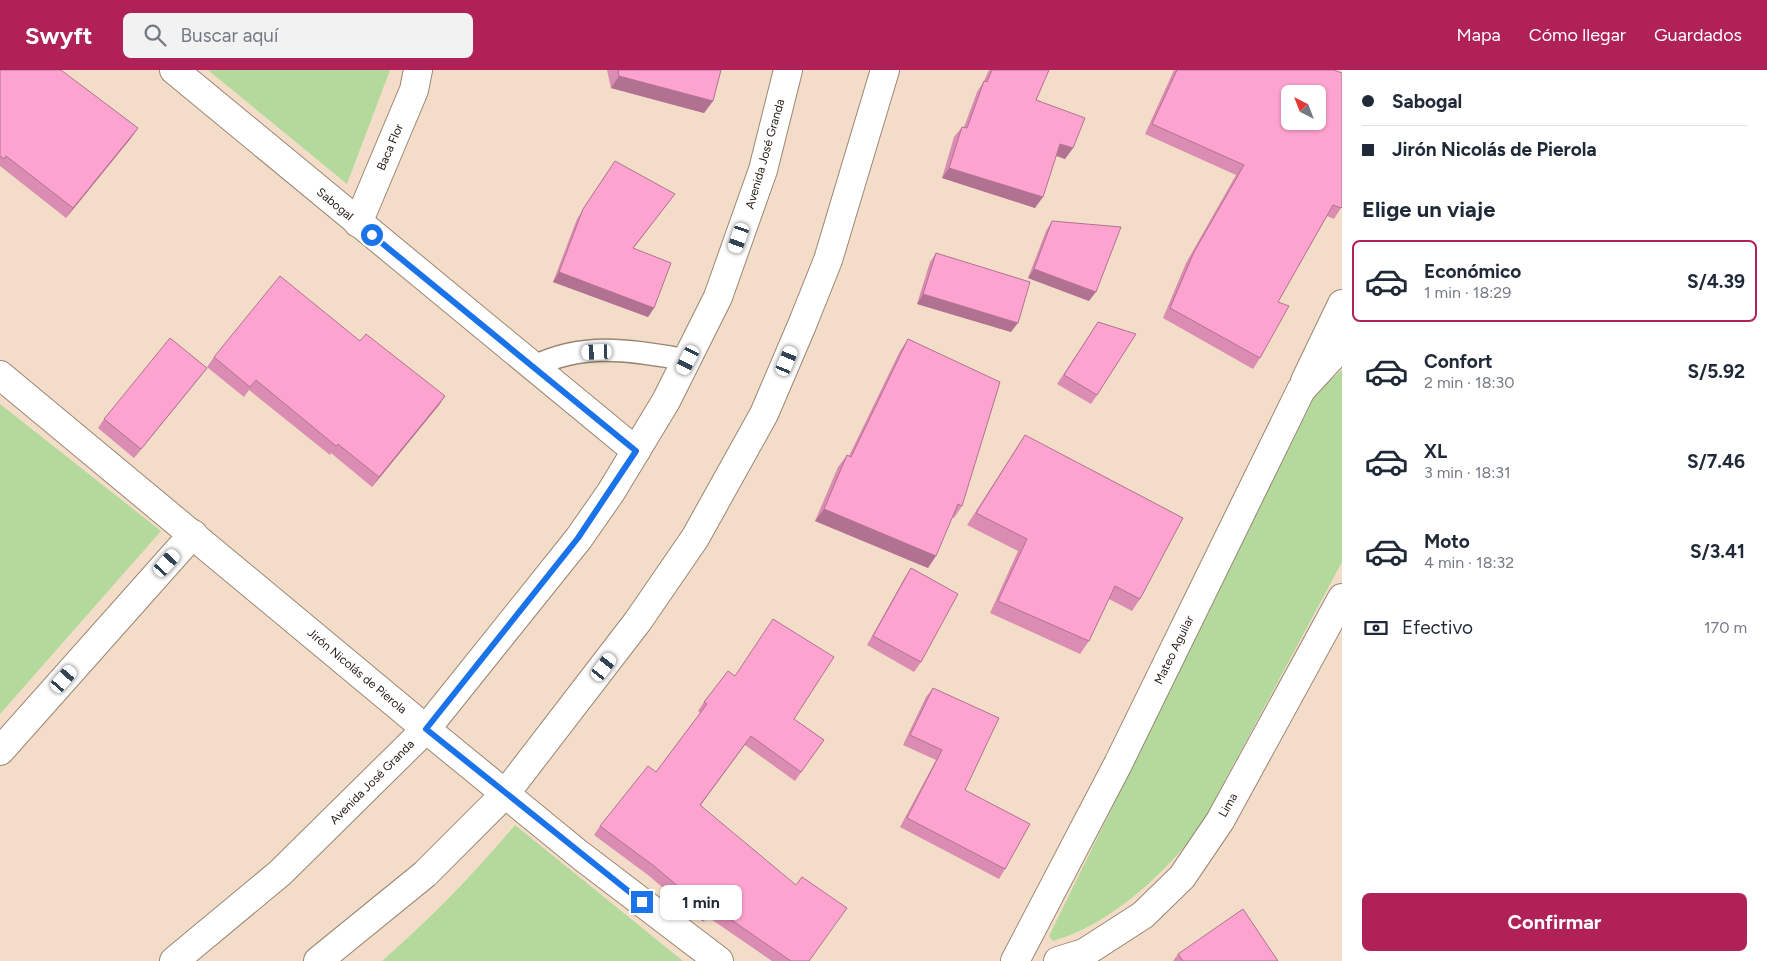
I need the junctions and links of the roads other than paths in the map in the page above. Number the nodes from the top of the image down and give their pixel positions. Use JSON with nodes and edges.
{"nodes":[{"id":1,"x":174,"y":70,"type":"edge"},
{"id":2,"x":418,"y":70,"type":"edge"},
{"id":3,"x":788,"y":70,"type":"edge"},
{"id":4,"x":885,"y":70,"type":"edge"},
{"id":5,"x":358,"y":223,"type":"junction"},
{"id":6,"x":1342,"y":304,"type":"edge"},
{"id":7,"x":1342,"y":348,"type":"edge"},
{"id":8,"x":688,"y":360,"type":"junction"},
{"id":9,"x":533,"y":367,"type":"junction"},
{"id":10,"x":0,"y":375,"type":"edge"},
{"id":11,"x":1301,"y":390,"type":"junction"},
{"id":12,"x":636,"y":451,"type":"junction"},
{"id":13,"x":193,"y":534,"type":"junction"},
{"id":14,"x":1342,"y":598,"type":"edge"},
{"id":15,"x":426,"y":729,"type":"junction"},
{"id":16,"x":0,"y":751,"type":"edge"},
{"id":17,"x":505,"y":794,"type":"junction"},
{"id":18,"x":174,"y":961,"type":"edge"},
{"id":19,"x":318,"y":961,"type":"edge"},
{"id":20,"x":719,"y":961,"type":"edge"},
{"id":21,"x":1015,"y":961,"type":"edge"},
{"id":22,"x":1058,"y":961,"type":"edge"}],
"edges":[{"from":1,"to":5,"type":"street","name":"Sabogal"},
{"from":2,"to":5,"type":"street","name":"Baca Flor"},
{"from":3,"to":8,"type":"street","name":"Avenida José Granda"},
{"from":4,"to":17,"type":"street"},
{"from":5,"to":9,"type":"street","name":"Sabogal"},
{"from":6,"to":11,"type":"street"},
{"from":7,"to":11,"type":"street","name":"Mateo Aguilar"},
{"from":8,"to":9,"type":"lane"},
{"from":8,"to":12,"type":"street","name":"Avenida José Granda"},
{"from":9,"to":12,"type":"street","name":"Sabogal"},
{"from":10,"to":13,"type":"street","name":"Jirón Nicolás de Pierola"},
{"from":11,"to":21,"type":"street","name":"Mateo Aguilar"},
{"from":12,"to":15,"type":"street","name":"Avenida José Granda"},
{"from":13,"to":15,"type":"street","name":"Jirón Nicolás de Pierola"},
{"from":13,"to":16,"type":"street"},
{"from":14,"to":22,"type":"street","name":"Lima"},
{"from":15,"to":17,"type":"street","name":"Jirón Nicolás de Pierola"},
{"from":15,"to":18,"type":"street","name":"Avenida José Granda"},
{"from":17,"to":19,"type":"street"},
{"from":17,"to":20,"type":"street","name":"Jirón Nicolás de Pierola"}]}
